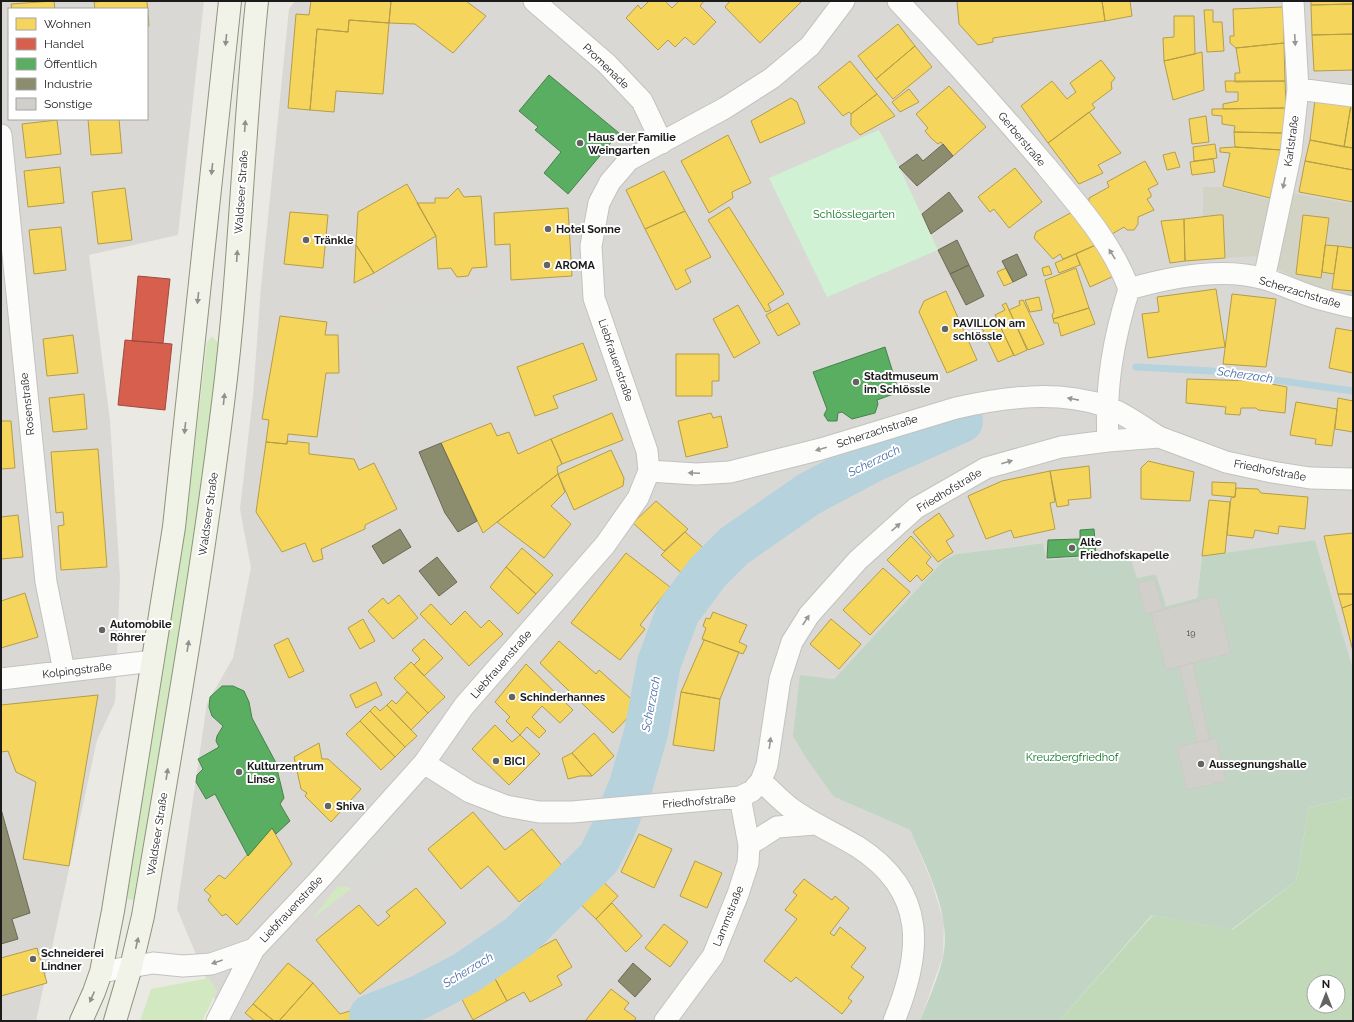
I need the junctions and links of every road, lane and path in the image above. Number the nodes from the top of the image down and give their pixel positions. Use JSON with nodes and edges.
{"nodes":[{"id":1,"x":230,"y":1,"type":"edge"},
{"id":2,"x":256,"y":1,"type":"edge"},
{"id":3,"x":534,"y":1,"type":"edge"},
{"id":4,"x":844,"y":1,"type":"edge"},
{"id":5,"x":898,"y":1,"type":"edge"},
{"id":6,"x":1293,"y":1,"type":"edge"},
{"id":7,"x":1298,"y":89,"type":"junction"},
{"id":8,"x":1353,"y":96,"type":"edge"},
{"id":9,"x":1,"y":135,"type":"edge"},
{"id":10,"x":662,"y":143,"type":"junction"},
{"id":11,"x":1264,"y":279,"type":"junction"},
{"id":12,"x":1129,"y":288,"type":"junction"},
{"id":13,"x":1353,"y":307,"type":"edge"},
{"id":14,"x":1106,"y":406,"type":"junction"},
{"id":15,"x":1158,"y":437,"type":"junction"},
{"id":16,"x":1108,"y":441,"type":"junction"},
{"id":17,"x":657,"y":471,"type":"junction"},
{"id":18,"x":1353,"y":479,"type":"edge"},
{"id":19,"x":153,"y":661,"type":"junction"},
{"id":20,"x":64,"y":671,"type":"junction"},
{"id":21,"x":1,"y":679,"type":"edge"},
{"id":22,"x":424,"y":763,"type":"junction"},
{"id":23,"x":761,"y":781,"type":"junction"},
{"id":24,"x":740,"y":797,"type":"junction"},
{"id":25,"x":815,"y":824,"type":"junction"},
{"id":26,"x":749,"y":845,"type":"junction"},
{"id":27,"x":254,"y":949,"type":"junction"},
{"id":28,"x":131,"y":967,"type":"junction"},
{"id":29,"x":101,"y":972,"type":"junction"},
{"id":30,"x":81,"y":1021,"type":"edge"},
{"id":31,"x":115,"y":1021,"type":"edge"},
{"id":32,"x":217,"y":1021,"type":"edge"},
{"id":33,"x":665,"y":1021,"type":"edge"},
{"id":34,"x":894,"y":1021,"type":"edge"}],
"edges":[{"from":1,"to":19,"type":"main road","one_way":true},
{"from":28,"to":2,"type":"main road","name":"Waldseer Straße","one_way":true},
{"from":3,"to":10,"type":"street","name":"Promenade"},
{"from":4,"to":10,"type":"street","name":"Liebfrauenstraße"},
{"from":12,"to":5,"type":"street","name":"Gerberstraße","one_way":true},
{"from":6,"to":7,"type":"street","name":"Karlstraße","one_way":true},
{"from":7,"to":8,"type":"street"},
{"from":7,"to":11,"type":"street","name":"Karlstraße","one_way":true},
{"from":9,"to":20,"type":"street","name":"Rosenstraße"},
{"from":10,"to":17,"type":"street","name":"Liebfrauenstraße"},
{"from":11,"to":12,"type":"street","name":"Scherzachstraße"},
{"from":11,"to":13,"type":"street","name":"Scherzachstraße"},
{"from":12,"to":14,"type":"street"},
{"from":14,"to":15,"type":"street","name":"Scherzachstraße"},
{"from":14,"to":16,"type":"street"},
{"from":14,"to":17,"type":"street","name":"Scherzachstraße","one_way":true},
{"from":15,"to":16,"type":"street","name":"Friedhofstraße"},
{"from":15,"to":18,"type":"street","name":"Friedhofstraße"},
{"from":23,"to":16,"type":"street","name":"Friedhofstraße","one_way":true},
{"from":17,"to":22,"type":"street","name":"Liebfrauenstraße"},
{"from":19,"to":20,"type":"street","name":"Kolpingstraße"},
{"from":19,"to":29,"type":"main road"},
{"from":20,"to":21,"type":"street","name":"Kolpingstraße"},
{"from":22,"to":24,"type":"street","name":"Friedhofstraße"},
{"from":22,"to":27,"type":"street","name":"Liebfrauenstraße"},
{"from":23,"to":24,"type":"street","name":"Friedhofstraße"},
{"from":23,"to":25,"type":"street"},
{"from":24,"to":26,"type":"street","name":"Lammstraße"},
{"from":25,"to":26,"type":"street"},
{"from":25,"to":34,"type":"street"},
{"from":26,"to":33,"type":"street","name":"Lammstraße"},
{"from":27,"to":28,"type":"street","name":"Liebfrauenstraße","one_way":true},
{"from":27,"to":32,"type":"street","name":"Liebfrauenstraße"},
{"from":28,"to":29,"type":"street","name":"Liebfrauenstraße"},
{"from":28,"to":31,"type":"main road","name":"Waldseer Straße"},
{"from":29,"to":30,"type":"main road","one_way":true}]}
